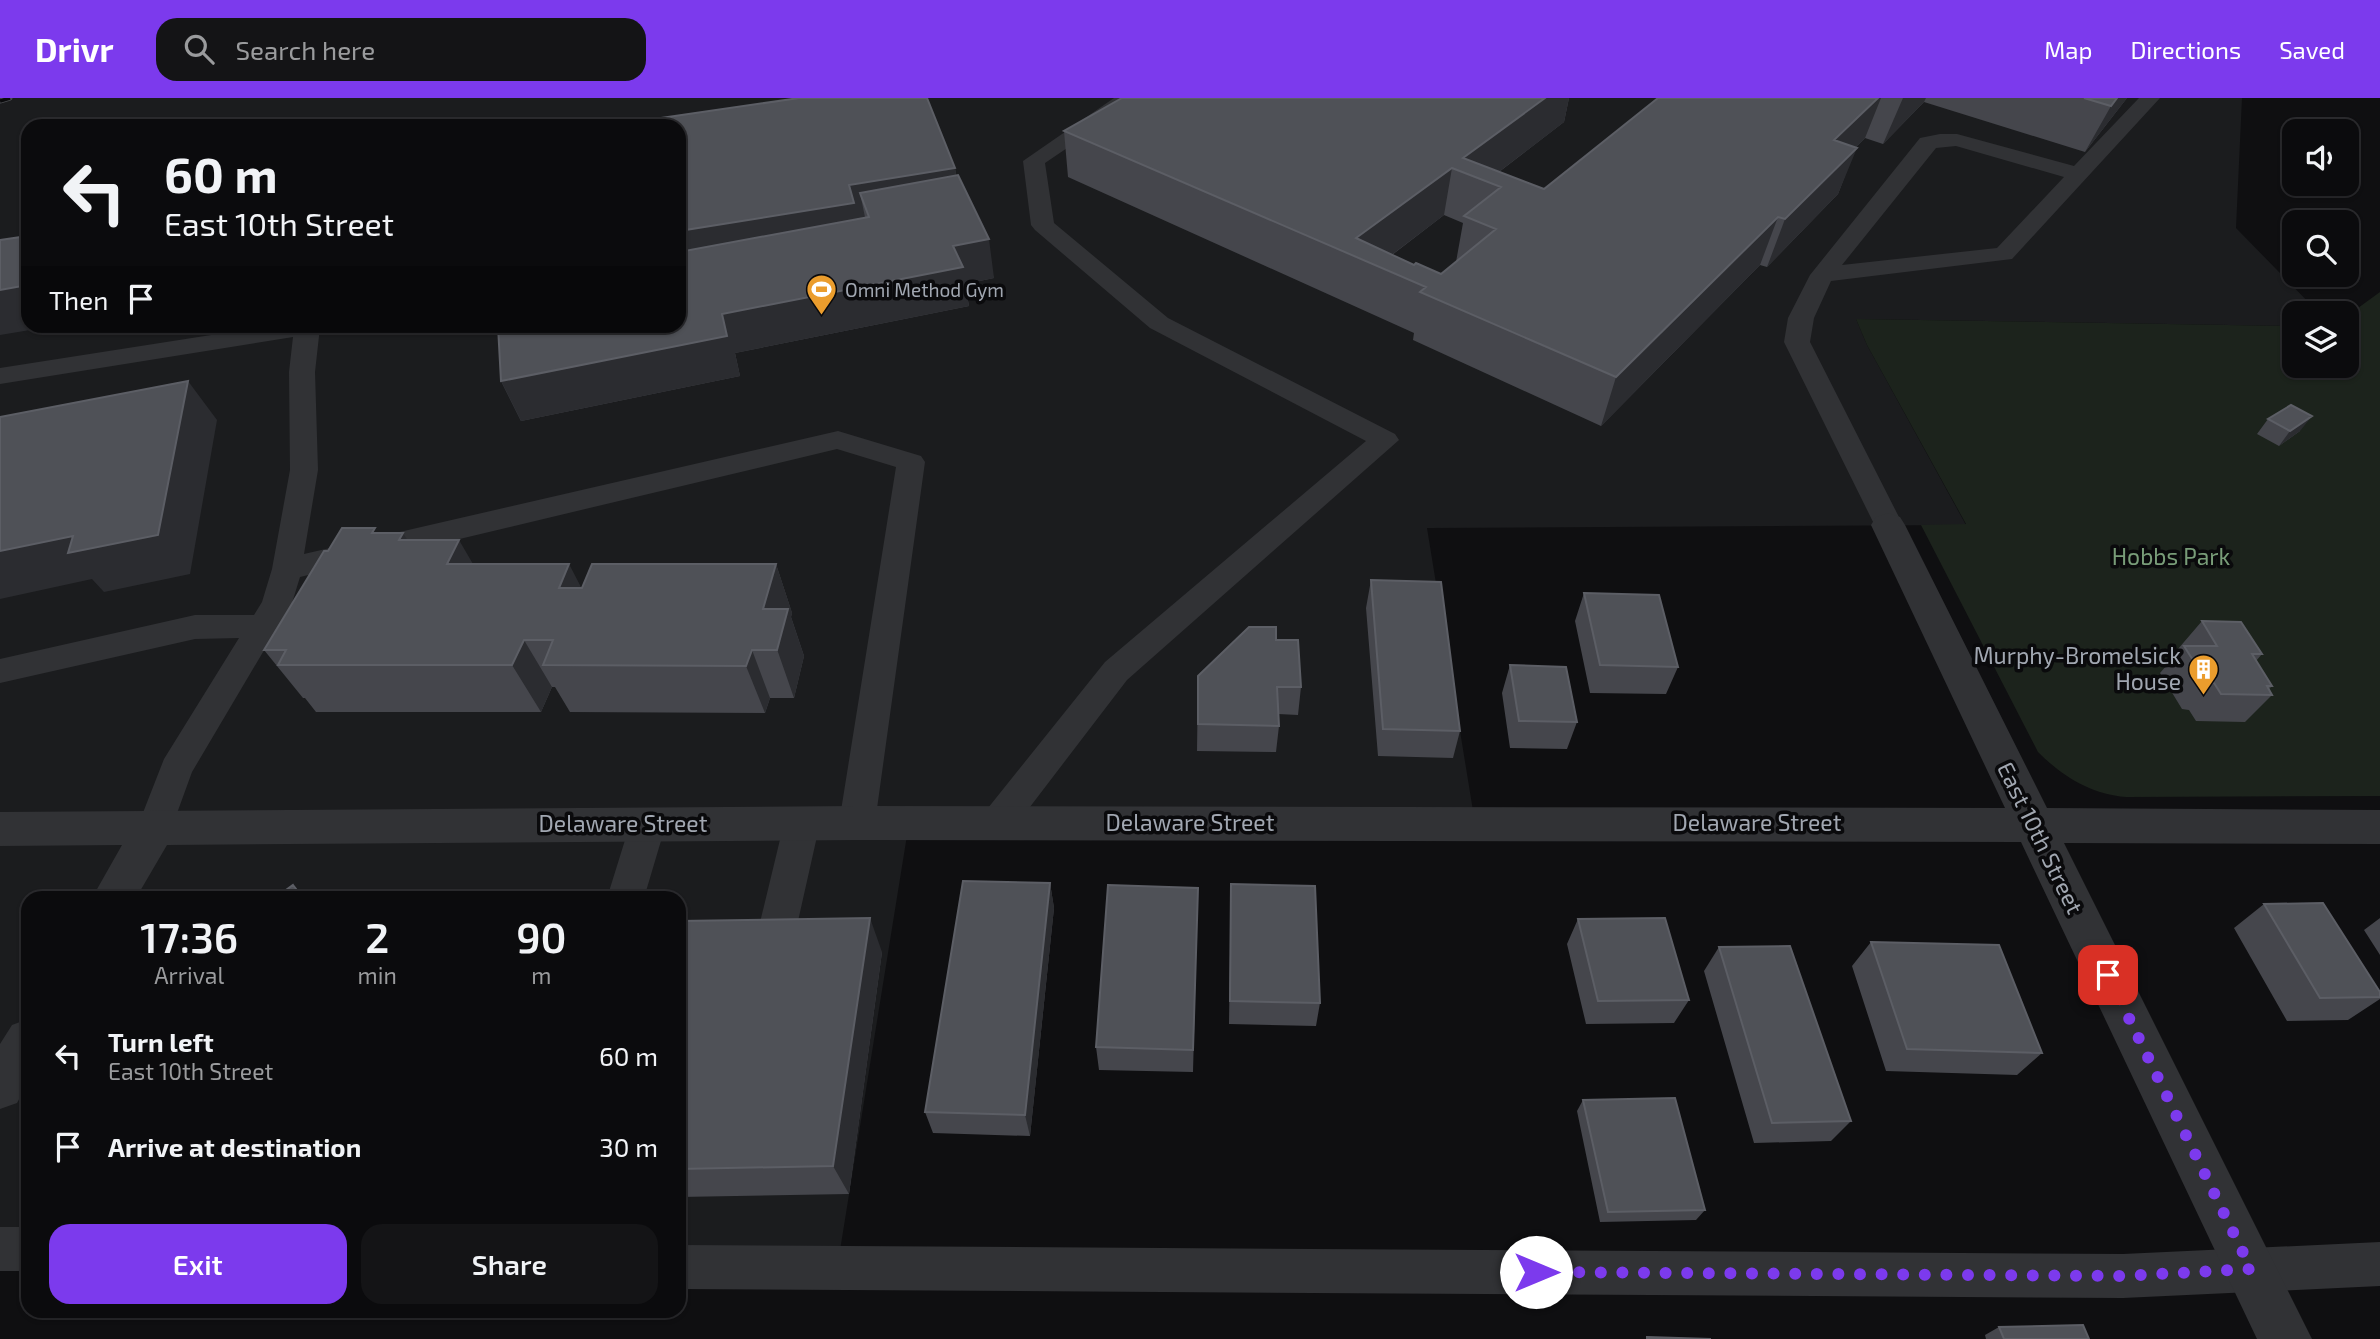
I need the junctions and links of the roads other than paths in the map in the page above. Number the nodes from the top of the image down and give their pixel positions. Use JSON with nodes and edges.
{"nodes":[{"id":1,"x":1131,"y":98,"type":"edge"},
{"id":2,"x":2150,"y":98,"type":"edge"},
{"id":3,"x":2077,"y":174,"type":"junction"},
{"id":4,"x":1822,"y":275,"type":"junction"},
{"id":5,"x":269,"y":333,"type":"edge"},
{"id":6,"x":306,"y":333,"type":"edge"},
{"id":7,"x":0,"y":376,"type":"edge"},
{"id":8,"x":1888,"y":525,"type":"joint"},
{"id":9,"x":287,"y":569,"type":"junction"},
{"id":10,"x":263,"y":626,"type":"junction"},
{"id":11,"x":0,"y":671,"type":"edge"},
{"id":12,"x":857,"y":822,"type":"junction"},
{"id":13,"x":997,"y":822,"type":"junction"},
{"id":14,"x":802,"y":823,"type":"junction"},
{"id":15,"x":648,"y":824,"type":"junction"},
{"id":16,"x":2034,"y":825,"type":"junction"},
{"id":17,"x":2380,"y":827,"type":"edge"},
{"id":18,"x":155,"y":828,"type":"junction"},
{"id":19,"x":0,"y":829,"type":"edge"},
{"id":20,"x":117,"y":891,"type":"edge"},
{"id":21,"x":627,"y":891,"type":"edge"},
{"id":22,"x":775,"y":939,"type":"edge"},
{"id":23,"x":21,"y":1052,"type":"edge"},
{"id":24,"x":0,"y":1087,"type":"edge"},
{"id":25,"x":0,"y":1249,"type":"edge"},
{"id":26,"x":21,"y":1249,"type":"edge"},
{"id":27,"x":2380,"y":1264,"type":"edge"},
{"id":28,"x":686,"y":1267,"type":"edge"},
{"id":29,"x":2251,"y":1269,"type":"junction"},
{"id":30,"x":2285,"y":1339,"type":"edge"}],
"edges":[{"from":1,"to":13,"type":"lane"},
{"from":2,"to":3,"type":"lane"},
{"from":3,"to":4,"type":"lane"},
{"from":3,"to":4,"type":"lane"},
{"from":4,"to":8,"type":"lane"},
{"from":5,"to":7,"type":"lane"},
{"from":6,"to":9,"type":"lane"},
{"from":8,"to":16,"type":"street","name":"East 10th Street"},
{"from":9,"to":10,"type":"lane"},
{"from":9,"to":12,"type":"lane"},
{"from":10,"to":11,"type":"lane"},
{"from":10,"to":18,"type":"lane"},
{"from":12,"to":13,"type":"street","name":"Delaware Street"},
{"from":12,"to":14,"type":"street","name":"Delaware Street"},
{"from":13,"to":16,"type":"street","name":"Delaware Street"},
{"from":14,"to":15,"type":"street","name":"Delaware Street"},
{"from":14,"to":22,"type":"lane"},
{"from":15,"to":18,"type":"street","name":"Delaware Street"},
{"from":15,"to":21,"type":"lane"},
{"from":16,"to":17,"type":"street","name":"Delaware Street"},
{"from":16,"to":29,"type":"street","name":"East 10th Street"},
{"from":18,"to":19,"type":"street","name":"Delaware Street"},
{"from":18,"to":20,"type":"street"},
{"from":23,"to":24,"type":"street"},
{"from":25,"to":26,"type":"lane"},
{"from":27,"to":29,"type":"lane"},
{"from":28,"to":29,"type":"lane"},
{"from":29,"to":30,"type":"street","name":"East 10th Street"}]}
